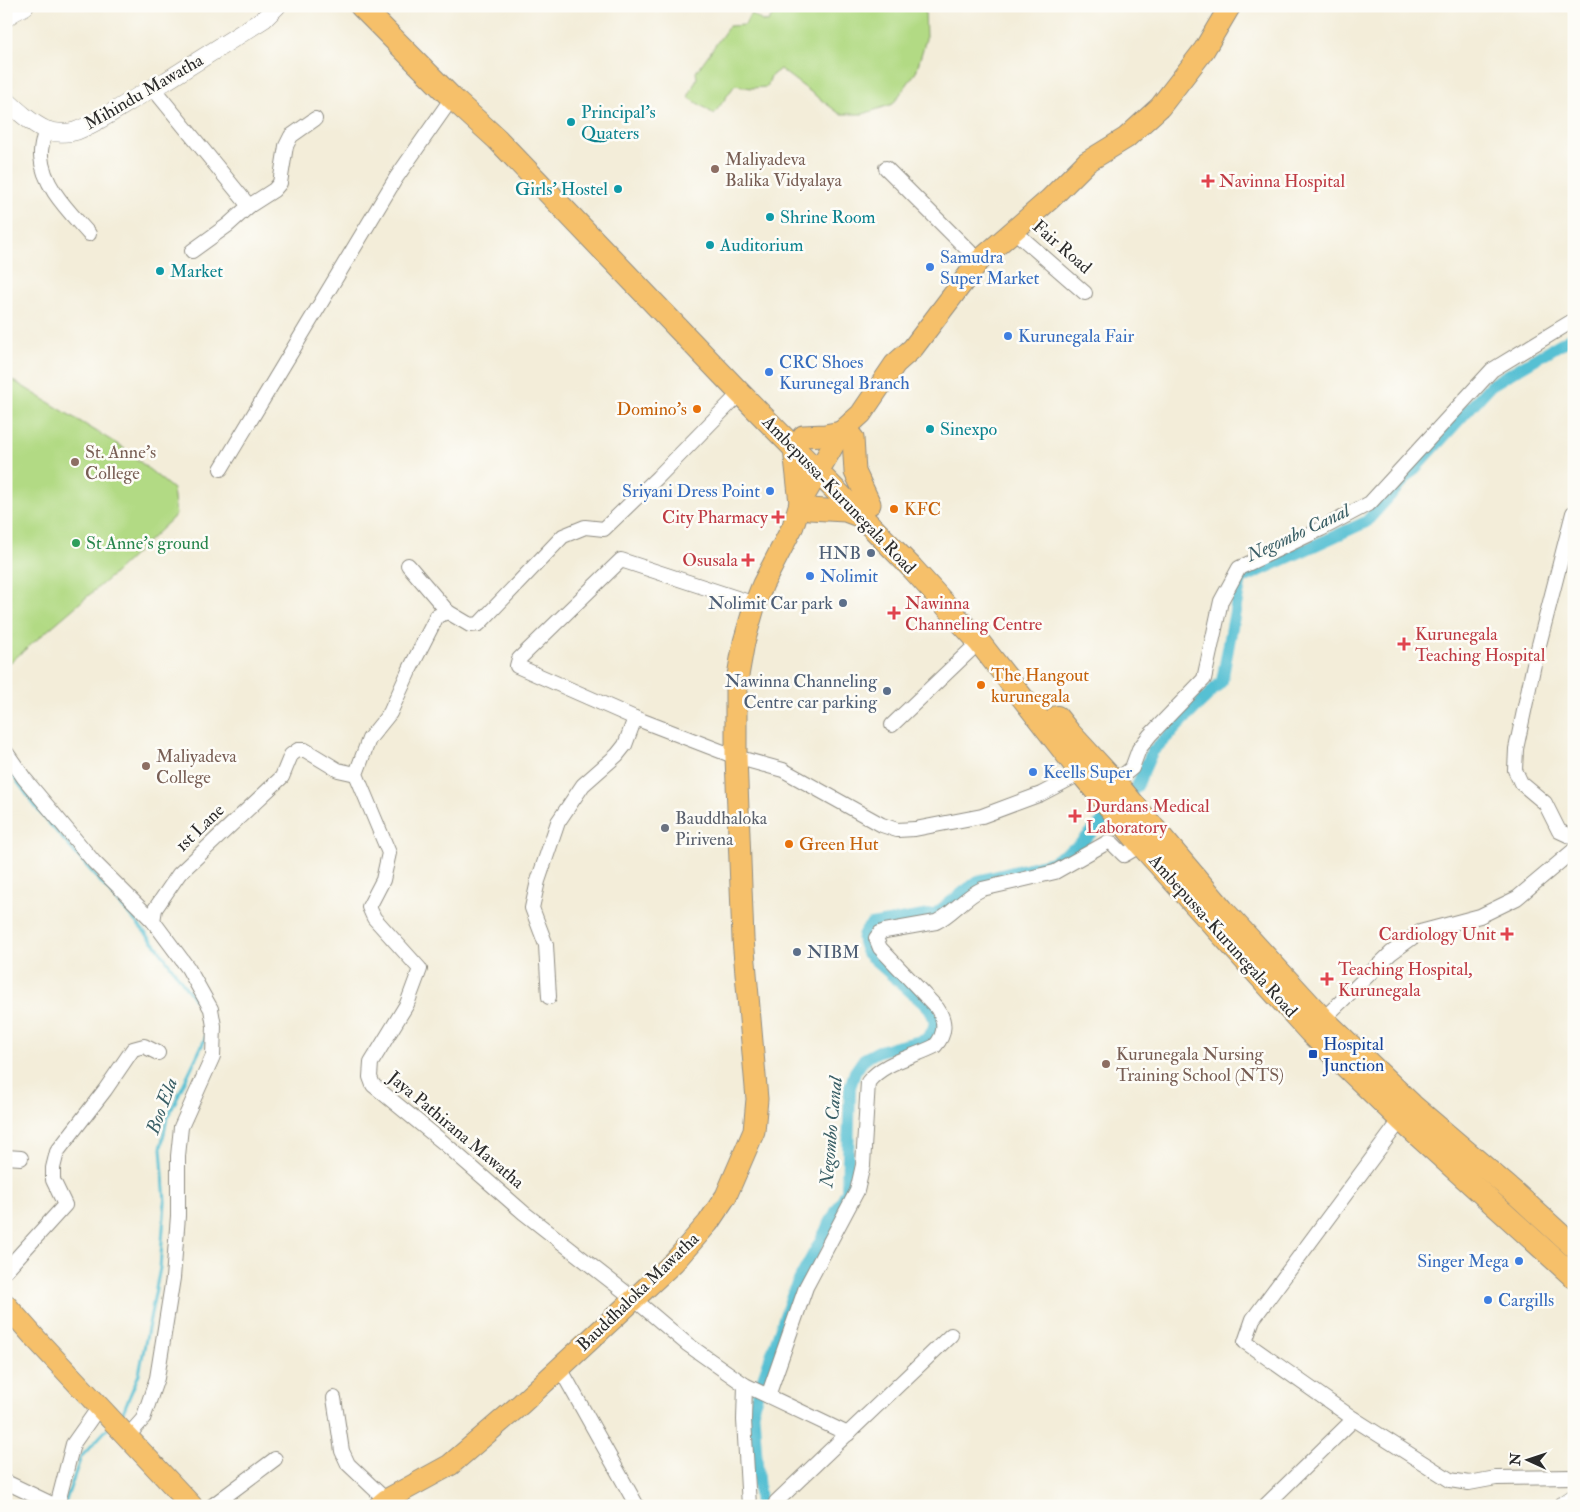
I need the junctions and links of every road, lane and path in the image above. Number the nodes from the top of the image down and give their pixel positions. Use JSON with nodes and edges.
{"nodes":[{"id":1,"x":25,"y":6,"type":"edge"},
{"id":2,"x":277,"y":6,"type":"edge"},
{"id":3,"x":360,"y":6,"type":"edge"},
{"id":4,"x":379,"y":6,"type":"edge"},
{"id":5,"x":1230,"y":6,"type":"edge"},
{"id":6,"x":6,"y":18,"type":"edge"},
{"id":7,"x":152,"y":88,"type":"junction"},
{"id":8,"x":452,"y":98,"type":"junction"},
{"id":9,"x":6,"y":100,"type":"edge"},
{"id":10,"x":315,"y":119,"type":"dead end"},
{"id":11,"x":45,"y":130,"type":"junction"},
{"id":12,"x":886,"y":168,"type":"dead end"},
{"id":13,"x":249,"y":206,"type":"junction"},
{"id":14,"x":1013,"y":230,"type":"junction"},
{"id":15,"x":89,"y":234,"type":"dead end"},
{"id":16,"x":192,"y":252,"type":"dead end"},
{"id":17,"x":979,"y":261,"type":"junction"},
{"id":18,"x":1085,"y":293,"type":"dead end"},
{"id":19,"x":1574,"y":320,"type":"edge"},
{"id":20,"x":740,"y":394,"type":"junction"},
{"id":21,"x":847,"y":435,"type":"junction"},
{"id":22,"x":798,"y":442,"type":"junction"},
{"id":23,"x":221,"y":469,"type":"dead end"},
{"id":24,"x":826,"y":472,"type":"junction"},
{"id":25,"x":804,"y":506,"type":"junction"},
{"id":26,"x":865,"y":511,"type":"junction"},
{"id":27,"x":1573,"y":513,"type":"edge"},
{"id":28,"x":408,"y":565,"type":"dead end"},
{"id":29,"x":755,"y":604,"type":"junction"},
{"id":30,"x":448,"y":612,"type":"junction"},
{"id":31,"x":980,"y":642,"type":"junction"},
{"id":32,"x":635,"y":718,"type":"junction"},
{"id":33,"x":892,"y":725,"type":"dead end"},
{"id":34,"x":6,"y":752,"type":"edge"},
{"id":35,"x":736,"y":757,"type":"junction"},
{"id":36,"x":1081,"y":773,"type":"junction"},
{"id":37,"x":356,"y":774,"type":"junction"},
{"id":38,"x":1110,"y":792,"type":"junction"},
{"id":39,"x":1136,"y":829,"type":"junction"},
{"id":40,"x":1574,"y":838,"type":"edge"},
{"id":41,"x":1574,"y":850,"type":"edge"},
{"id":42,"x":154,"y":921,"type":"junction"},
{"id":43,"x":550,"y":997,"type":"dead end"},
{"id":44,"x":1316,"y":1025,"type":"junction"},
{"id":45,"x":158,"y":1053,"type":"dead end"},
{"id":46,"x":1406,"y":1112,"type":"junction"},
{"id":47,"x":6,"y":1157,"type":"edge"},
{"id":48,"x":21,"y":1158,"type":"dead end"},
{"id":49,"x":1574,"y":1248,"type":"edge"},
{"id":50,"x":6,"y":1270,"type":"edge"},
{"id":51,"x":1574,"y":1277,"type":"edge"},
{"id":52,"x":634,"y":1299,"type":"junction"},
{"id":53,"x":6,"y":1305,"type":"edge"},
{"id":54,"x":951,"y":1334,"type":"dead end"},
{"id":55,"x":560,"y":1368,"type":"junction"},
{"id":56,"x":745,"y":1385,"type":"junction"},
{"id":57,"x":768,"y":1396,"type":"junction"},
{"id":58,"x":334,"y":1398,"type":"dead end"},
{"id":59,"x":99,"y":1407,"type":"junction"},
{"id":60,"x":1354,"y":1419,"type":"junction"},
{"id":61,"x":124,"y":1433,"type":"junction"},
{"id":62,"x":848,"y":1434,"type":"junction"},
{"id":63,"x":276,"y":1459,"type":"dead end"},
{"id":64,"x":1574,"y":1477,"type":"edge"},
{"id":65,"x":6,"y":1482,"type":"edge"},
{"id":66,"x":1574,"y":1498,"type":"edge"},
{"id":67,"x":383,"y":1503,"type":"edge"},
{"id":68,"x":57,"y":1506,"type":"edge"},
{"id":69,"x":192,"y":1506,"type":"edge"},
{"id":70,"x":212,"y":1506,"type":"edge"},
{"id":71,"x":637,"y":1506,"type":"edge"},
{"id":72,"x":749,"y":1506,"type":"edge"},
{"id":73,"x":776,"y":1506,"type":"edge"},
{"id":74,"x":1266,"y":1506,"type":"edge"},
{"id":75,"x":1562,"y":1506,"type":"edge"}],
"edges":[{"from":1,"to":6,"type":"street"},
{"from":2,"to":7,"type":"street","name":"Mihindu Mawatha"},
{"from":3,"to":8,"type":"highway","name":"Ambepussa-Kurunegala Road"},
{"from":4,"to":22,"type":"highway","name":"Ambepussa-Kurunegala Road"},
{"from":5,"to":14,"type":"main road","name":"Bauddhaloka Mawatha"},
{"from":7,"to":11,"type":"street","name":"Mihindu Mawatha"},
{"from":7,"to":13,"type":"street"},
{"from":8,"to":20,"type":"highway","name":"Ambepussa-Kurunegala Road"},
{"from":8,"to":23,"type":"street"},
{"from":9,"to":11,"type":"street","name":"Mihindu Mawatha"},
{"from":10,"to":13,"type":"street"},
{"from":11,"to":15,"type":"street"},
{"from":12,"to":17,"type":"street"},
{"from":13,"to":16,"type":"street"},
{"from":14,"to":17,"type":"main road","name":"Bauddhaloka Mawatha"},
{"from":14,"to":18,"type":"street","name":"Fair Road"},
{"from":17,"to":21,"type":"main road","name":"Bauddhaloka Mawatha"},
{"from":19,"to":38,"type":"street"},
{"from":20,"to":22,"type":"highway","name":"Ambepussa-Kurunegala Road"},
{"from":20,"to":30,"type":"street"},
{"from":21,"to":22,"type":"main road"},
{"from":21,"to":24,"type":"main road","name":"Bauddhaloka Mawatha"},
{"from":21,"to":26,"type":"main road"},
{"from":22,"to":24,"type":"highway","name":"Ambepussa-Kurunegala Road"},
{"from":22,"to":25,"type":"main road"},
{"from":24,"to":25,"type":"main road","name":"Bauddhaloka Mawatha"},
{"from":24,"to":26,"type":"highway","name":"Ambepussa-Kurunegala Road"},
{"from":25,"to":26,"type":"main road"},
{"from":25,"to":29,"type":"main road","name":"Bauddhaloka Mawatha"},
{"from":26,"to":31,"type":"highway","name":"Ambepussa-Kurunegala Road"},
{"from":26,"to":38,"type":"highway","name":"Ambepussa-Kurunegala Road"},
{"from":27,"to":40,"type":"street"},
{"from":28,"to":30,"type":"street"},
{"from":29,"to":32,"type":"street"},
{"from":29,"to":35,"type":"main road","name":"Bauddhaloka Mawatha"},
{"from":30,"to":37,"type":"street"},
{"from":31,"to":33,"type":"street"},
{"from":31,"to":36,"type":"highway","name":"Ambepussa-Kurunegala Road"},
{"from":32,"to":35,"type":"street"},
{"from":32,"to":43,"type":"street"},
{"from":34,"to":42,"type":"street"},
{"from":35,"to":36,"type":"street"},
{"from":35,"to":52,"type":"main road","name":"Bauddhaloka Mawatha"},
{"from":36,"to":38,"type":"highway","name":"Ambepussa-Kurunegala Road"},
{"from":37,"to":42,"type":"street","name":"1st Lane"},
{"from":37,"to":52,"type":"street","name":"Jaya Pathirana Mawatha"},
{"from":38,"to":39,"type":"highway","name":"Ambepussa-Kurunegala Road"},
{"from":39,"to":44,"type":"highway","name":"Ambepussa-Kurunegala Road"},
{"from":39,"to":44,"type":"highway","name":"Ambepussa-Kurunegala Road"},
{"from":39,"to":57,"type":"street"},
{"from":41,"to":44,"type":"street"},
{"from":42,"to":61,"type":"street"},
{"from":44,"to":46,"type":"highway","name":"Ambepussa-Kurunegala Road"},
{"from":45,"to":50,"type":"street"},
{"from":46,"to":49,"type":"highway","name":"Ambepussa-Kurunegala Road"},
{"from":46,"to":51,"type":"highway","name":"Ambepussa-Kurunegala Road"},
{"from":46,"to":60,"type":"street"},
{"from":47,"to":48,"type":"street"},
{"from":52,"to":55,"type":"main road","name":"Bauddhaloka Mawatha"},
{"from":52,"to":56,"type":"street"},
{"from":53,"to":59,"type":"main road"},
{"from":54,"to":62,"type":"street"},
{"from":55,"to":67,"type":"main road","name":"Bauddhaloka Mawatha"},
{"from":55,"to":71,"type":"street"},
{"from":56,"to":57,"type":"street"},
{"from":56,"to":72,"type":"street"},
{"from":57,"to":62,"type":"street"},
{"from":58,"to":67,"type":"street"},
{"from":59,"to":61,"type":"main road"},
{"from":59,"to":68,"type":"street"},
{"from":60,"to":64,"type":"street"},
{"from":60,"to":74,"type":"street"},
{"from":61,"to":69,"type":"main road"},
{"from":62,"to":73,"type":"street"},
{"from":63,"to":70,"type":"street"},
{"from":65,"to":68,"type":"street"},
{"from":66,"to":75,"type":"street"}]}
